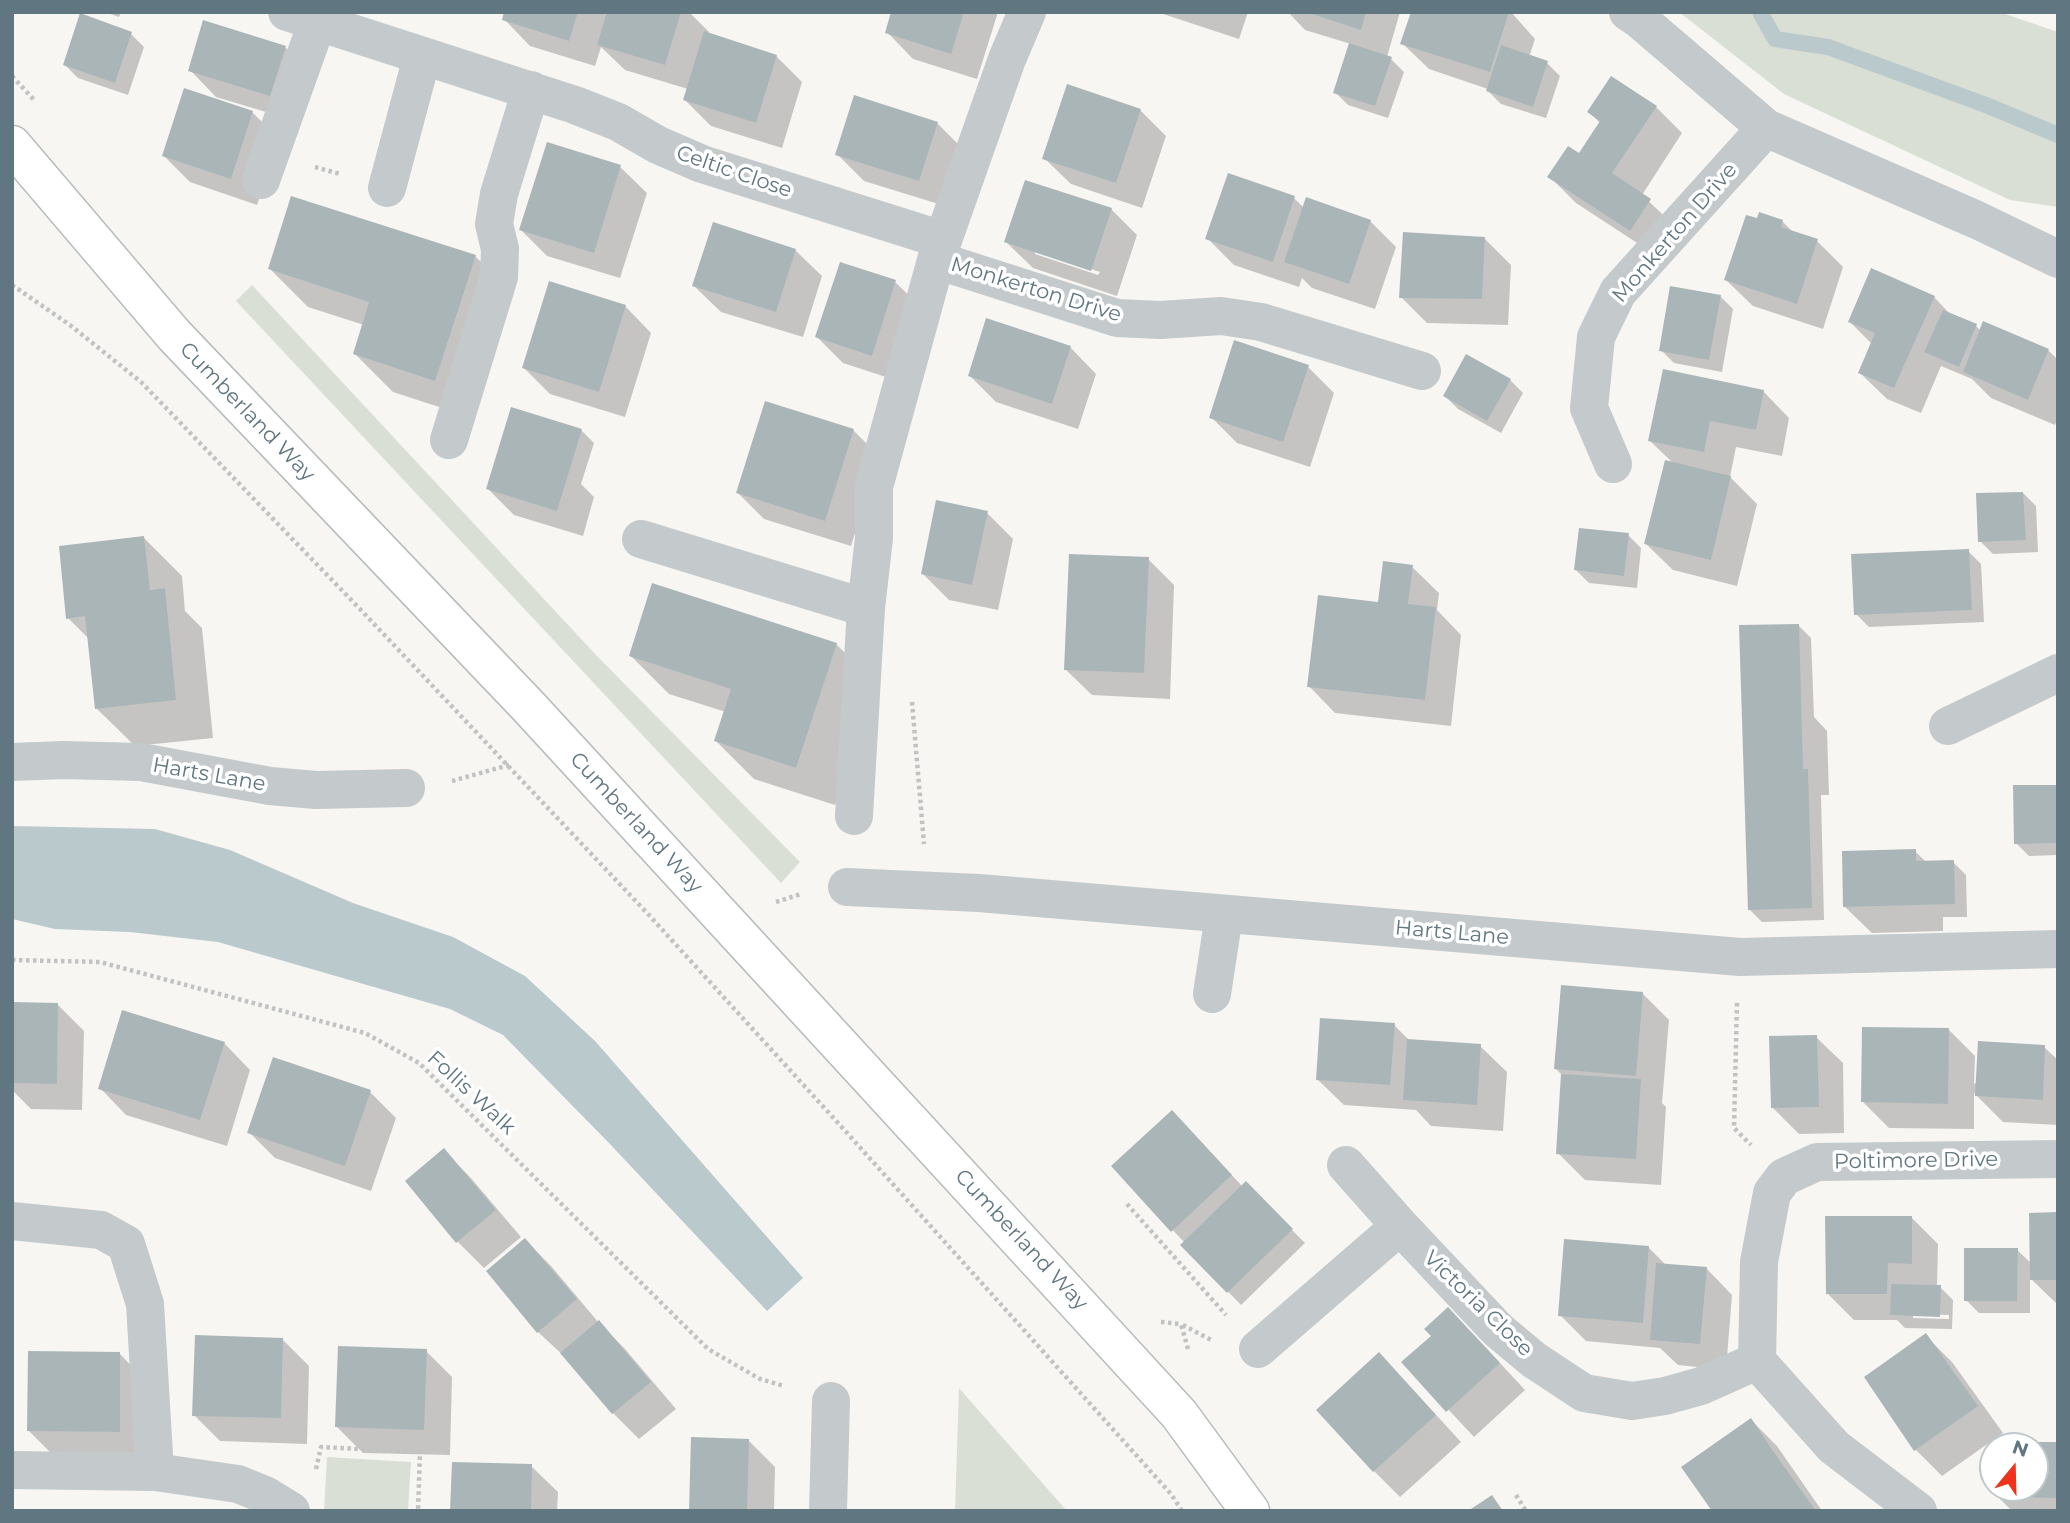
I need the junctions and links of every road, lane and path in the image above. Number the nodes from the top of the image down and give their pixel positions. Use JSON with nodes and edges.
{"nodes":[{"id":1,"x":1027,"y":12,"type":"edge"},
{"id":2,"x":1628,"y":12,"type":"edge"},
{"id":3,"x":302,"y":17,"type":"edge"},
{"id":4,"x":422,"y":57,"type":"junction"},
{"id":5,"x":531,"y":90,"type":"junction"},
{"id":6,"x":1766,"y":128,"type":"junction"},
{"id":7,"x":12,"y":145,"type":"edge"},
{"id":8,"x":261,"y":180,"type":"dead end"},
{"id":9,"x":387,"y":188,"type":"dead end"},
{"id":10,"x":940,"y":250,"type":"junction"},
{"id":11,"x":2058,"y":259,"type":"edge"},
{"id":12,"x":12,"y":285,"type":"edge"},
{"id":13,"x":1422,"y":371,"type":"dead end"},
{"id":14,"x":449,"y":440,"type":"dead end"},
{"id":15,"x":1613,"y":464,"type":"dead end"},
{"id":16,"x":640,"y":539,"type":"dead end"},
{"id":17,"x":866,"y":608,"type":"junction"},
{"id":18,"x":2058,"y":673,"type":"edge"},
{"id":19,"x":1948,"y":726,"type":"dead end"},
{"id":20,"x":12,"y":762,"type":"edge"},
{"id":21,"x":509,"y":765,"type":"junction"},
{"id":22,"x":406,"y":788,"type":"joint"},
{"id":23,"x":854,"y":817,"type":"dead end"},
{"id":24,"x":846,"y":887,"type":"dead end"},
{"id":25,"x":1224,"y":915,"type":"junction"},
{"id":26,"x":2058,"y":948,"type":"edge"},
{"id":27,"x":12,"y":960,"type":"edge"},
{"id":28,"x":1212,"y":994,"type":"dead end"},
{"id":29,"x":1737,"y":999,"type":"dead end"},
{"id":30,"x":2058,"y":1159,"type":"edge"},
{"id":31,"x":1346,"y":1166,"type":"dead end"},
{"id":32,"x":1784,"y":1177,"type":"junction"},
{"id":33,"x":1126,"y":1204,"type":"dead end"},
{"id":34,"x":12,"y":1221,"type":"edge"},
{"id":35,"x":1400,"y":1226,"type":"junction"},
{"id":36,"x":1258,"y":1349,"type":"junction"},
{"id":37,"x":1191,"y":1360,"type":"dead end"},
{"id":38,"x":1756,"y":1361,"type":"junction"},
{"id":39,"x":831,"y":1401,"type":"joint"},
{"id":40,"x":12,"y":1470,"type":"edge"},
{"id":41,"x":155,"y":1472,"type":"junction"},
{"id":42,"x":315,"y":1472,"type":"dead end"},
{"id":43,"x":1516,"y":1495,"type":"dead end"},
{"id":44,"x":291,"y":1511,"type":"edge"},
{"id":45,"x":418,"y":1511,"type":"edge"},
{"id":46,"x":828,"y":1511,"type":"edge"},
{"id":47,"x":1182,"y":1511,"type":"edge"},
{"id":48,"x":1250,"y":1511,"type":"edge"},
{"id":49,"x":1526,"y":1511,"type":"edge"},
{"id":50,"x":1918,"y":1511,"type":"edge"}],
"edges":[{"from":1,"to":10,"type":"street","name":"Monkerton Drive"},
{"from":2,"to":6,"type":"street"},
{"from":3,"to":4,"type":"street","name":"Celtic Close"},
{"from":3,"to":8,"type":"street","name":"Celtic Close"},
{"from":4,"to":5,"type":"street","name":"Celtic Close"},
{"from":4,"to":9,"type":"street"},
{"from":5,"to":10,"type":"street","name":"Celtic Close"},
{"from":5,"to":14,"type":"street"},
{"from":6,"to":11,"type":"street"},
{"from":6,"to":15,"type":"street","name":"Monkerton Drive"},
{"from":7,"to":48,"type":"main road","name":"Cumberland Way"},
{"from":10,"to":13,"type":"street","name":"Monkerton Drive"},
{"from":10,"to":17,"type":"street","name":"Monkerton Drive"},
{"from":12,"to":21,"type":"path"},
{"from":16,"to":17,"type":"street"},
{"from":17,"to":23,"type":"street","name":"Monkerton Drive"},
{"from":18,"to":19,"type":"street"},
{"from":20,"to":22,"type":"street","name":"Harts Lane"},
{"from":21,"to":22,"type":"path"},
{"from":21,"to":47,"type":"path"},
{"from":24,"to":25,"type":"street","name":"Harts Lane"},
{"from":25,"to":26,"type":"street","name":"Harts Lane"},
{"from":25,"to":28,"type":"street"},
{"from":27,"to":39,"type":"path","name":"Follis Walk"},
{"from":29,"to":32,"type":"path"},
{"from":30,"to":32,"type":"street","name":"Poltimore Drive"},
{"from":31,"to":35,"type":"street","name":"Victoria Close"},
{"from":32,"to":38,"type":"street"},
{"from":33,"to":36,"type":"path"},
{"from":34,"to":41,"type":"street"},
{"from":35,"to":36,"type":"street"},
{"from":35,"to":38,"type":"street","name":"Victoria Close"},
{"from":36,"to":37,"type":"path"},
{"from":38,"to":50,"type":"street"},
{"from":39,"to":46,"type":"street"},
{"from":40,"to":41,"type":"street"},
{"from":41,"to":44,"type":"street"},
{"from":42,"to":45,"type":"path"},
{"from":43,"to":49,"type":"path"}]}
